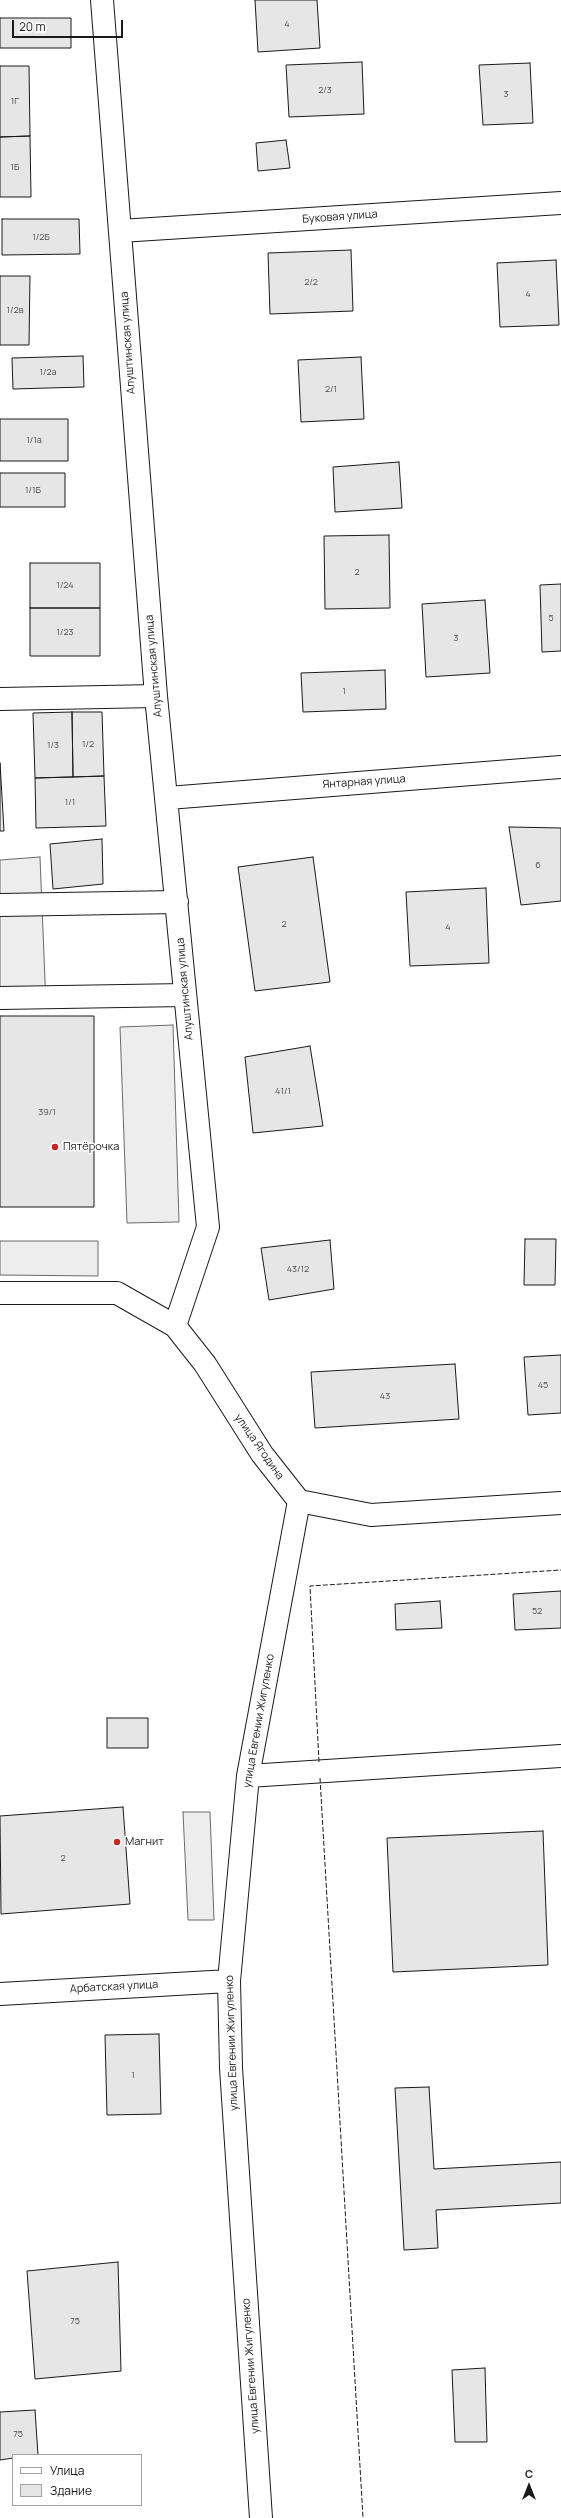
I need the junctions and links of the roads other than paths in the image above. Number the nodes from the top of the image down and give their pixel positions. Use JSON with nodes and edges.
{"nodes":[{"id":1,"x":102,"y":0,"type":"edge"},
{"id":2,"x":561,"y":203,"type":"edge"},
{"id":3,"x":120,"y":231,"type":"junction"},
{"id":4,"x":156,"y":696,"type":"junction"},
{"id":5,"x":0,"y":699,"type":"edge"},
{"id":6,"x":561,"y":767,"type":"edge"},
{"id":7,"x":168,"y":798,"type":"junction"},
{"id":8,"x":177,"y":902,"type":"junction"},
{"id":9,"x":0,"y":904,"type":"edge"},
{"id":10,"x":185,"y":995,"type":"junction"},
{"id":11,"x":0,"y":998,"type":"edge"},
{"id":12,"x":0,"y":1293,"type":"edge"},
{"id":13,"x":175,"y":1326,"type":"junction"},
{"id":14,"x":299,"y":1501,"type":"junction"},
{"id":15,"x":561,"y":1503,"type":"edge"},
{"id":16,"x":561,"y":1756,"type":"edge"},
{"id":17,"x":248,"y":1776,"type":"junction"},
{"id":18,"x":228,"y":1981,"type":"junction"},
{"id":19,"x":0,"y":1994,"type":"edge"},
{"id":20,"x":261,"y":2518,"type":"edge"}],
"edges":[{"from":1,"to":3,"type":"street","name":"Алуштинская улица"},
{"from":2,"to":3,"type":"street","name":"Буковая улица"},
{"from":3,"to":4,"type":"street","name":"Алуштинская улица"},
{"from":4,"to":5,"type":"street"},
{"from":4,"to":7,"type":"street","name":"Алуштинская улица"},
{"from":6,"to":7,"type":"street","name":"Янтарная улица"},
{"from":7,"to":8,"type":"street","name":"Алуштинская улица"},
{"from":8,"to":9,"type":"street"},
{"from":8,"to":10,"type":"street","name":"Алуштинская улица"},
{"from":10,"to":11,"type":"street"},
{"from":10,"to":13,"type":"street","name":"Алуштинская улица"},
{"from":12,"to":13,"type":"street","name":"улица Ягодина"},
{"from":13,"to":14,"type":"street","name":"улица Ягодина"},
{"from":14,"to":15,"type":"street"},
{"from":14,"to":17,"type":"street","name":"улица Евгении Жигуленко"},
{"from":16,"to":17,"type":"street"},
{"from":17,"to":18,"type":"street","name":"улица Евгении Жигуленко"},
{"from":18,"to":19,"type":"street","name":"Арбатская улица"},
{"from":18,"to":20,"type":"street","name":"улица Евгении Жигуленко"}]}
